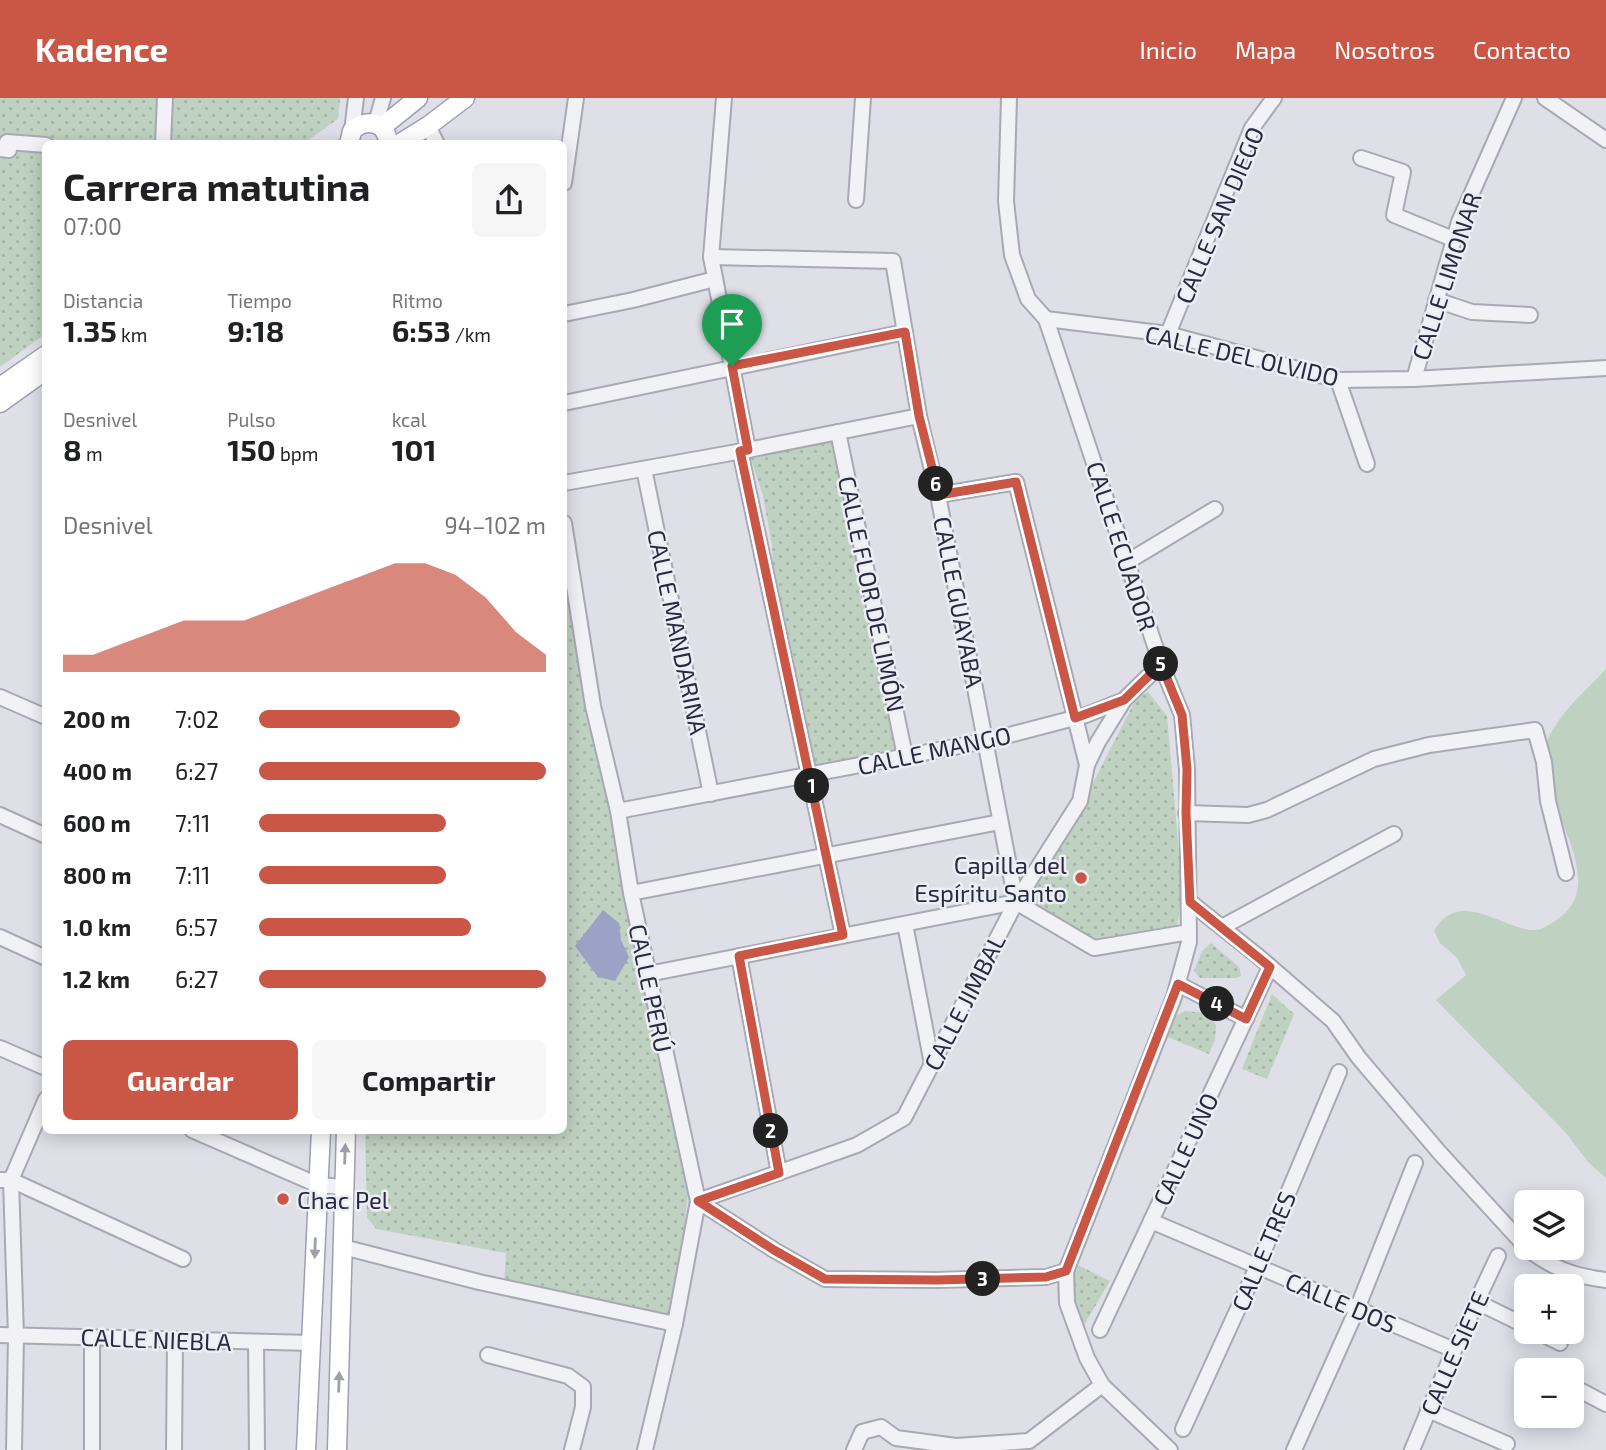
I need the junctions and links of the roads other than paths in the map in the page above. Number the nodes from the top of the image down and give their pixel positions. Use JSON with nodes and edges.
{"nodes":[{"id":1,"x":165,"y":98,"type":"edge"},
{"id":2,"x":356,"y":98,"type":"edge"},
{"id":3,"x":383,"y":98,"type":"edge"},
{"id":4,"x":418,"y":98,"type":"edge"},
{"id":5,"x":465,"y":98,"type":"edge"},
{"id":6,"x":576,"y":98,"type":"edge"},
{"id":7,"x":724,"y":98,"type":"edge"},
{"id":8,"x":863,"y":98,"type":"edge"},
{"id":9,"x":1009,"y":98,"type":"edge"},
{"id":10,"x":1274,"y":98,"type":"edge"},
{"id":11,"x":1514,"y":98,"type":"edge"},
{"id":12,"x":1545,"y":98,"type":"edge"},
{"id":13,"x":428,"y":126,"type":"junction"},
{"id":14,"x":382,"y":131,"type":"edge"},
{"id":15,"x":348,"y":139,"type":"edge"},
{"id":16,"x":163,"y":140,"type":"edge"},
{"id":17,"x":405,"y":140,"type":"edge"},
{"id":18,"x":435,"y":140,"type":"edge"},
{"id":19,"x":1606,"y":140,"type":"edge"},
{"id":20,"x":42,"y":145,"type":"edge"},
{"id":21,"x":0,"y":149,"type":"edge"},
{"id":22,"x":1361,"y":158,"type":"dead end"},
{"id":23,"x":567,"y":162,"type":"edge"},
{"id":24,"x":856,"y":200,"type":"dead end"},
{"id":25,"x":1453,"y":239,"type":"junction"},
{"id":26,"x":711,"y":257,"type":"junction"},
{"id":27,"x":715,"y":279,"type":"junction"},
{"id":28,"x":1436,"y":300,"type":"junction"},
{"id":29,"x":567,"y":313,"type":"edge"},
{"id":30,"x":1530,"y":315,"type":"dead end"},
{"id":31,"x":1046,"y":319,"type":"junction"},
{"id":32,"x":905,"y":332,"type":"junction"},
{"id":33,"x":1168,"y":334,"type":"junction"},
{"id":34,"x":42,"y":358,"type":"edge"},
{"id":35,"x":732,"y":366,"type":"junction"},
{"id":36,"x":1606,"y":368,"type":"edge"},
{"id":37,"x":42,"y":373,"type":"edge"},
{"id":38,"x":1414,"y":379,"type":"junction"},
{"id":39,"x":1338,"y":380,"type":"junction"},
{"id":40,"x":0,"y":387,"type":"edge"},
{"id":41,"x":567,"y":401,"type":"edge"},
{"id":42,"x":0,"y":403,"type":"edge"},
{"id":43,"x":919,"y":416,"type":"junction"},
{"id":44,"x":838,"y":432,"type":"junction"},
{"id":45,"x":744,"y":451,"type":"junction"},
{"id":46,"x":1367,"y":464,"type":"dead end"},
{"id":47,"x":644,"y":469,"type":"junction"},
{"id":48,"x":567,"y":482,"type":"edge"},
{"id":49,"x":939,"y":495,"type":"junction"},
{"id":50,"x":1215,"y":509,"type":"dead end"},
{"id":51,"x":567,"y":542,"type":"edge"},
{"id":52,"x":1127,"y":562,"type":"junction"},
{"id":53,"x":1161,"y":664,"type":"junction"},
{"id":54,"x":0,"y":697,"type":"edge"},
{"id":55,"x":1124,"y":700,"type":"junction"},
{"id":56,"x":42,"y":715,"type":"edge"},
{"id":57,"x":1075,"y":718,"type":"junction"},
{"id":58,"x":985,"y":741,"type":"junction"},
{"id":59,"x":905,"y":757,"type":"junction"},
{"id":60,"x":1087,"y":765,"type":"junction"},
{"id":61,"x":810,"y":775,"type":"junction"},
{"id":62,"x":711,"y":794,"type":"junction"},
{"id":63,"x":618,"y":811,"type":"junction"},
{"id":64,"x":1186,"y":813,"type":"junction"},
{"id":65,"x":0,"y":815,"type":"edge"},
{"id":66,"x":1000,"y":822,"type":"junction"},
{"id":67,"x":42,"y":834,"type":"edge"},
{"id":68,"x":1394,"y":834,"type":"dead end"},
{"id":69,"x":827,"y":855,"type":"junction"},
{"id":70,"x":1566,"y":873,"type":"dead end"},
{"id":71,"x":631,"y":893,"type":"junction"},
{"id":72,"x":1016,"y":902,"type":"junction"},
{"id":73,"x":1190,"y":902,"type":"junction"},
{"id":74,"x":905,"y":924,"type":"junction"},
{"id":75,"x":1222,"y":927,"type":"junction"},
{"id":76,"x":1189,"y":932,"type":"junction"},
{"id":77,"x":843,"y":935,"type":"junction"},
{"id":78,"x":0,"y":937,"type":"edge"},
{"id":79,"x":42,"y":956,"type":"edge"},
{"id":80,"x":739,"y":956,"type":"junction"},
{"id":81,"x":1270,"y":967,"type":"junction"},
{"id":82,"x":648,"y":974,"type":"junction"},
{"id":83,"x":1178,"y":984,"type":"junction"},
{"id":84,"x":1246,"y":1019,"type":"junction"},
{"id":85,"x":0,"y":1048,"type":"edge"},
{"id":86,"x":932,"y":1064,"type":"junction"},
{"id":87,"x":42,"y":1066,"type":"edge"},
{"id":88,"x":1339,"y":1072,"type":"dead end"},
{"id":89,"x":42,"y":1107,"type":"edge"},
{"id":90,"x":201,"y":1134,"type":"edge"},
{"id":91,"x":321,"y":1134,"type":"edge"},
{"id":92,"x":346,"y":1134,"type":"edge"},
{"id":93,"x":1415,"y":1163,"type":"dead end"},
{"id":94,"x":779,"y":1173,"type":"junction"},
{"id":95,"x":5,"y":1180,"type":"edge"},
{"id":96,"x":318,"y":1185,"type":"junction"},
{"id":97,"x":344,"y":1187,"type":"junction"},
{"id":98,"x":6,"y":1198,"type":"edge"},
{"id":99,"x":698,"y":1201,"type":"junction"},
{"id":100,"x":1151,"y":1222,"type":"junction"},
{"id":101,"x":1514,"y":1234,"type":"edge"},
{"id":102,"x":342,"y":1247,"type":"junction"},
{"id":103,"x":1498,"y":1256,"type":"dead end"},
{"id":104,"x":183,"y":1259,"type":"dead end"},
{"id":105,"x":1544,"y":1260,"type":"edge"},
{"id":106,"x":1257,"y":1267,"type":"junction"},
{"id":107,"x":1066,"y":1271,"type":"junction"},
{"id":108,"x":1606,"y":1280,"type":"edge"},
{"id":109,"x":1477,"y":1301,"type":"junction"},
{"id":110,"x":1357,"y":1309,"type":"junction"},
{"id":111,"x":1514,"y":1320,"type":"edge"},
{"id":112,"x":675,"y":1324,"type":"junction"},
{"id":113,"x":1100,"y":1330,"type":"dead end"},
{"id":114,"x":0,"y":1335,"type":"edge"},
{"id":115,"x":16,"y":1336,"type":"junction"},
{"id":116,"x":92,"y":1338,"type":"junction"},
{"id":117,"x":175,"y":1340,"type":"junction"},
{"id":118,"x":256,"y":1342,"type":"junction"},
{"id":119,"x":312,"y":1343,"type":"junction"},
{"id":120,"x":1454,"y":1350,"type":"junction"},
{"id":121,"x":488,"y":1355,"type":"dead end"},
{"id":122,"x":1102,"y":1385,"type":"junction"},
{"id":123,"x":1584,"y":1392,"type":"edge"},
{"id":124,"x":1606,"y":1404,"type":"edge"},
{"id":125,"x":1429,"y":1410,"type":"junction"},
{"id":126,"x":1184,"y":1429,"type":"dead end"},
{"id":127,"x":897,"y":1444,"type":"edge"},
{"id":128,"x":1507,"y":1444,"type":"dead end"},
{"id":129,"x":14,"y":1450,"type":"edge"},
{"id":130,"x":92,"y":1450,"type":"edge"},
{"id":131,"x":174,"y":1450,"type":"edge"},
{"id":132,"x":257,"y":1450,"type":"edge"},
{"id":133,"x":306,"y":1450,"type":"edge"},
{"id":134,"x":337,"y":1450,"type":"edge"},
{"id":135,"x":572,"y":1450,"type":"edge"},
{"id":136,"x":645,"y":1450,"type":"edge"},
{"id":137,"x":854,"y":1450,"type":"edge"},
{"id":138,"x":1170,"y":1450,"type":"edge"},
{"id":139,"x":1294,"y":1450,"type":"edge"},
{"id":140,"x":1412,"y":1450,"type":"edge"}],
"edges":[{"from":1,"to":16,"type":"street"},
{"from":2,"to":15,"type":"street"},
{"from":3,"to":14,"type":"street"},
{"from":4,"to":14,"type":"main road"},
{"from":5,"to":13,"type":"main road"},
{"from":6,"to":23,"type":"street"},
{"from":7,"to":26,"type":"street"},
{"from":8,"to":24,"type":"street"},
{"from":9,"to":31,"type":"street","name":"CALLE ECUADOR"},
{"from":10,"to":33,"type":"street","name":"CALLE SAN DIEGO"},
{"from":11,"to":25,"type":"street","name":"CALLE LIMONAR"},
{"from":12,"to":19,"type":"street"},
{"from":13,"to":17,"type":"main road"},
{"from":13,"to":18,"type":"street"},
{"from":14,"to":15,"type":"main road"},
{"from":20,"to":21,"type":"street"},
{"from":22,"to":25,"type":"street"},
{"from":25,"to":28,"type":"street","name":"CALLE LIMONAR"},
{"from":26,"to":27,"type":"street"},
{"from":26,"to":32,"type":"street","name":"CALLE GUAYABA"},
{"from":27,"to":29,"type":"street"},
{"from":27,"to":35,"type":"street"},
{"from":28,"to":30,"type":"street"},
{"from":28,"to":38,"type":"street","name":"CALLE LIMONAR"},
{"from":31,"to":33,"type":"street","name":"CALLE DEL OLVIDO"},
{"from":31,"to":52,"type":"street","name":"CALLE ECUADOR"},
{"from":32,"to":35,"type":"street"},
{"from":32,"to":43,"type":"street","name":"CALLE GUAYABA"},
{"from":33,"to":39,"type":"street","name":"CALLE DEL OLVIDO"},
{"from":34,"to":40,"type":"main road"},
{"from":35,"to":41,"type":"street"},
{"from":35,"to":45,"type":"street"},
{"from":36,"to":38,"type":"street","name":"CALLE DEL OLVIDO"},
{"from":37,"to":42,"type":"main road"},
{"from":38,"to":39,"type":"street","name":"CALLE DEL OLVIDO"},
{"from":39,"to":46,"type":"street"},
{"from":43,"to":44,"type":"street"},
{"from":43,"to":49,"type":"street","name":"CALLE GUAYABA"},
{"from":44,"to":45,"type":"street"},
{"from":44,"to":59,"type":"street","name":"CALLE FLOR DE LIMÓN"},
{"from":45,"to":47,"type":"street"},
{"from":45,"to":61,"type":"street"},
{"from":47,"to":48,"type":"street"},
{"from":47,"to":62,"type":"street","name":"CALLE MANDARINA"},
{"from":49,"to":57,"type":"street"},
{"from":49,"to":58,"type":"street","name":"CALLE GUAYABA"},
{"from":50,"to":52,"type":"street"},
{"from":51,"to":63,"type":"street","name":"CALLE PERÚ"},
{"from":52,"to":53,"type":"street","name":"CALLE ECUADOR"},
{"from":53,"to":55,"type":"street","name":"CALLE JIMBAL"},
{"from":53,"to":64,"type":"street","name":"CALLE ECUADOR"},
{"from":54,"to":56,"type":"street"},
{"from":55,"to":57,"type":"street","name":"CALLE MANGO"},
{"from":55,"to":60,"type":"street","name":"CALLE JIMBAL"},
{"from":57,"to":58,"type":"street","name":"CALLE MANGO"},
{"from":57,"to":60,"type":"street"},
{"from":58,"to":59,"type":"street","name":"CALLE MANGO"},
{"from":58,"to":66,"type":"street","name":"CALLE GUAYABA"},
{"from":59,"to":61,"type":"street","name":"CALLE MANGO"},
{"from":60,"to":72,"type":"street","name":"CALLE JIMBAL"},
{"from":61,"to":62,"type":"street","name":"CALLE MANGO"},
{"from":61,"to":69,"type":"street"},
{"from":62,"to":63,"type":"street","name":"CALLE MANGO"},
{"from":63,"to":71,"type":"street","name":"CALLE PERÚ"},
{"from":64,"to":70,"type":"street"},
{"from":64,"to":73,"type":"street","name":"CALLE ECUADOR"},
{"from":65,"to":67,"type":"street"},
{"from":66,"to":69,"type":"street"},
{"from":66,"to":72,"type":"street","name":"CALLE GUAYABA"},
{"from":68,"to":75,"type":"street"},
{"from":69,"to":71,"type":"street"},
{"from":69,"to":77,"type":"street"},
{"from":71,"to":82,"type":"street","name":"CALLE PERÚ"},
{"from":72,"to":74,"type":"street"},
{"from":72,"to":76,"type":"street"},
{"from":72,"to":86,"type":"street","name":"CALLE JIMBAL"},
{"from":73,"to":75,"type":"street"},
{"from":73,"to":76,"type":"street","name":"CALLE ECUADOR"},
{"from":74,"to":77,"type":"street"},
{"from":74,"to":86,"type":"street"},
{"from":75,"to":81,"type":"street"},
{"from":76,"to":83,"type":"street","name":"CALLE ECUADOR"},
{"from":77,"to":80,"type":"street"},
{"from":78,"to":79,"type":"street"},
{"from":80,"to":82,"type":"street"},
{"from":80,"to":94,"type":"street"},
{"from":81,"to":84,"type":"street","name":"CALLE UNO"},
{"from":81,"to":101,"type":"street"},
{"from":82,"to":99,"type":"street","name":"CALLE PERÚ"},
{"from":83,"to":84,"type":"street"},
{"from":83,"to":107,"type":"street","name":"CALLE ECUADOR"},
{"from":84,"to":100,"type":"street","name":"CALLE UNO"},
{"from":85,"to":87,"type":"street"},
{"from":86,"to":94,"type":"street","name":"CALLE JIMBAL"},
{"from":88,"to":106,"type":"street","name":"CALLE TRES"},
{"from":89,"to":95,"type":"street"},
{"from":90,"to":96,"type":"street"},
{"from":91,"to":96,"type":"main road"},
{"from":97,"to":92,"type":"main road","one_way":true},
{"from":93,"to":110,"type":"street"},
{"from":94,"to":99,"type":"street","name":"CALLE JIMBAL"},
{"from":95,"to":98,"type":"street"},
{"from":95,"to":104,"type":"street"},
{"from":96,"to":97,"type":"street"},
{"from":96,"to":119,"type":"main road","one_way":true},
{"from":97,"to":102,"type":"main road"},
{"from":98,"to":115,"type":"street"},
{"from":99,"to":107,"type":"street"},
{"from":99,"to":112,"type":"street","name":"CALLE PERÚ"},
{"from":100,"to":106,"type":"street","name":"CALLE DOS"},
{"from":100,"to":113,"type":"street","name":"CALLE UNO"},
{"from":102,"to":112,"type":"street"},
{"from":134,"to":102,"type":"main road","one_way":true},
{"from":103,"to":109,"type":"street","name":"CALLE SIETE"},
{"from":105,"to":108,"type":"street"},
{"from":106,"to":110,"type":"street","name":"CALLE DOS"},
{"from":106,"to":126,"type":"street","name":"CALLE TRES"},
{"from":107,"to":122,"type":"street","name":"CALLE ECUADOR"},
{"from":109,"to":111,"type":"street"},
{"from":109,"to":120,"type":"street","name":"CALLE SIETE"},
{"from":110,"to":120,"type":"street","name":"CALLE DOS"},
{"from":110,"to":139,"type":"street"},
{"from":112,"to":136,"type":"street","name":"CALLE PERÚ"},
{"from":114,"to":115,"type":"street","name":"CALLE NIEBLA"},
{"from":115,"to":116,"type":"street","name":"CALLE NIEBLA"},
{"from":115,"to":129,"type":"street"},
{"from":116,"to":117,"type":"street","name":"CALLE NIEBLA"},
{"from":116,"to":130,"type":"street"},
{"from":117,"to":118,"type":"street","name":"CALLE NIEBLA"},
{"from":117,"to":131,"type":"street"},
{"from":118,"to":119,"type":"street","name":"CALLE NIEBLA"},
{"from":118,"to":132,"type":"street"},
{"from":119,"to":133,"type":"main road"},
{"from":120,"to":125,"type":"street","name":"CALLE SIETE"},
{"from":121,"to":135,"type":"street"},
{"from":122,"to":127,"type":"street"},
{"from":122,"to":138,"type":"street","name":"CALLE ECUADOR"},
{"from":123,"to":124,"type":"street"},
{"from":125,"to":128,"type":"street"},
{"from":125,"to":140,"type":"street","name":"CALLE SIETE"},
{"from":127,"to":137,"type":"street"}]}
